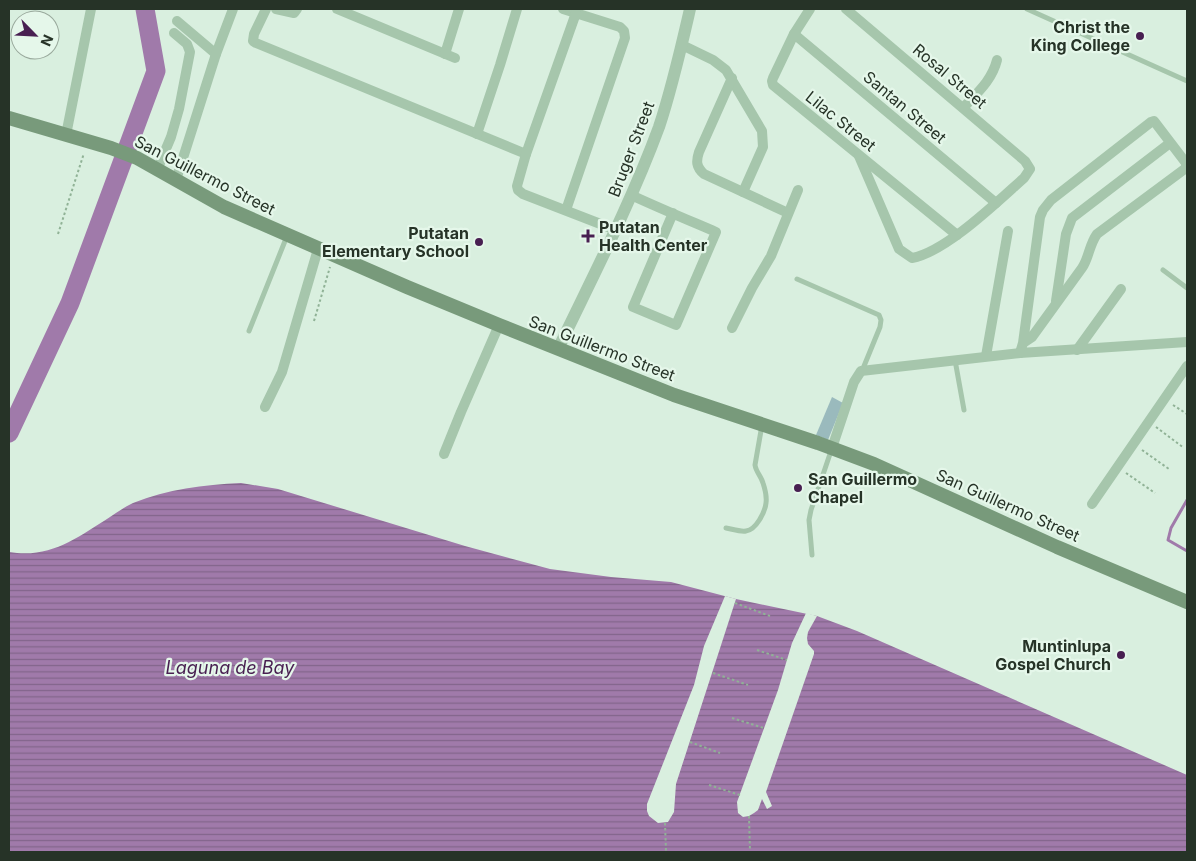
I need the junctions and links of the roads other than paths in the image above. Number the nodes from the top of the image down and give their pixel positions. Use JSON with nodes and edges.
{"nodes":[{"id":1,"x":91,"y":9,"type":"edge"},
{"id":2,"x":233,"y":9,"type":"edge"},
{"id":3,"x":266,"y":9,"type":"edge"},
{"id":4,"x":276,"y":9,"type":"edge"},
{"id":5,"x":297,"y":9,"type":"edge"},
{"id":6,"x":338,"y":9,"type":"edge"},
{"id":7,"x":460,"y":9,"type":"edge"},
{"id":8,"x":517,"y":9,"type":"edge"},
{"id":9,"x":563,"y":9,"type":"edge"},
{"id":10,"x":690,"y":9,"type":"edge"},
{"id":11,"x":810,"y":9,"type":"edge"},
{"id":12,"x":846,"y":9,"type":"edge"},
{"id":13,"x":1027,"y":9,"type":"edge"},
{"id":14,"x":576,"y":13,"type":"junction"},
{"id":15,"x":177,"y":21,"type":"dead end"},
{"id":16,"x":174,"y":33,"type":"dead end"},
{"id":17,"x":794,"y":34,"type":"junction"},
{"id":18,"x":682,"y":45,"type":"junction"},
{"id":19,"x":216,"y":54,"type":"junction"},
{"id":20,"x":997,"y":60,"type":"dead end"},
{"id":21,"x":732,"y":78,"type":"junction"},
{"id":22,"x":1187,"y":81,"type":"edge"},
{"id":23,"x":964,"y":107,"type":"junction"},
{"id":24,"x":9,"y":118,"type":"edge"},
{"id":25,"x":476,"y":134,"type":"junction"},
{"id":26,"x":66,"y":135,"type":"junction"},
{"id":27,"x":1170,"y":144,"type":"junction"},
{"id":28,"x":526,"y":154,"type":"junction"},
{"id":29,"x":859,"y":156,"type":"junction"},
{"id":30,"x":157,"y":170,"type":"junction"},
{"id":31,"x":176,"y":180,"type":"junction"},
{"id":32,"x":798,"y":190,"type":"dead end"},
{"id":33,"x":743,"y":192,"type":"junction"},
{"id":34,"x":631,"y":195,"type":"junction"},
{"id":35,"x":996,"y":203,"type":"junction"},
{"id":36,"x":566,"y":210,"type":"junction"},
{"id":37,"x":788,"y":213,"type":"junction"},
{"id":38,"x":674,"y":214,"type":"junction"},
{"id":39,"x":616,"y":230,"type":"junction"},
{"id":40,"x":1008,"y":231,"type":"dead end"},
{"id":41,"x":957,"y":235,"type":"junction"},
{"id":42,"x":287,"y":236,"type":"junction"},
{"id":43,"x":318,"y":249,"type":"junction"},
{"id":44,"x":1163,"y":270,"type":"dead end"},
{"id":45,"x":797,"y":279,"type":"dead end"},
{"id":46,"x":1187,"y":288,"type":"edge"},
{"id":47,"x":1121,"y":289,"type":"dead end"},
{"id":48,"x":1056,"y":303,"type":"junction"},
{"id":49,"x":499,"y":325,"type":"junction"},
{"id":50,"x":732,"y":328,"type":"dead end"},
{"id":51,"x":249,"y":331,"type":"dead end"},
{"id":52,"x":1187,"y":342,"type":"edge"},
{"id":53,"x":1022,"y":348,"type":"junction"},
{"id":54,"x":558,"y":349,"type":"junction"},
{"id":55,"x":1077,"y":350,"type":"junction"},
{"id":56,"x":986,"y":356,"type":"junction"},
{"id":57,"x":955,"y":360,"type":"junction"},
{"id":58,"x":1187,"y":366,"type":"edge"},
{"id":59,"x":862,"y":371,"type":"junction"},
{"id":60,"x":265,"y":407,"type":"dead end"},
{"id":61,"x":964,"y":410,"type":"dead end"},
{"id":62,"x":762,"y":425,"type":"junction"},
{"id":63,"x":832,"y":448,"type":"junction"},
{"id":64,"x":444,"y":454,"type":"dead end"},
{"id":65,"x":1092,"y":504,"type":"dead end"},
{"id":66,"x":726,"y":528,"type":"dead end"},
{"id":67,"x":812,"y":555,"type":"dead end"},
{"id":68,"x":1186,"y":599,"type":"edge"}],
"edges":[{"from":1,"to":26,"type":"street"},
{"from":2,"to":19,"type":"street"},
{"from":3,"to":25,"type":"street"},
{"from":4,"to":5,"type":"street"},
{"from":6,"to":7,"type":"street"},
{"from":8,"to":25,"type":"street"},
{"from":9,"to":14,"type":"street"},
{"from":10,"to":18,"type":"street","name":"Bruger Street"},
{"from":11,"to":17,"type":"street","name":"Lilac Street"},
{"from":12,"to":23,"type":"street","name":"Rosal Street"},
{"from":13,"to":22,"type":"lane"},
{"from":14,"to":28,"type":"street"},
{"from":14,"to":36,"type":"street"},
{"from":15,"to":19,"type":"street"},
{"from":16,"to":30,"type":"street"},
{"from":17,"to":29,"type":"street","name":"Lilac Street"},
{"from":17,"to":35,"type":"street","name":"Santan Street"},
{"from":18,"to":21,"type":"street"},
{"from":18,"to":34,"type":"street","name":"Bruger Street"},
{"from":19,"to":31,"type":"street"},
{"from":20,"to":23,"type":"street"},
{"from":21,"to":33,"type":"street"},
{"from":21,"to":33,"type":"street"},
{"from":23,"to":35,"type":"street","name":"Rosal Street"},
{"from":24,"to":26,"type":"main road","name":"San Guillermo Street"},
{"from":25,"to":28,"type":"street"},
{"from":26,"to":30,"type":"main road","name":"San Guillermo Street"},
{"from":27,"to":48,"type":"street"},
{"from":27,"to":48,"type":"street"},
{"from":27,"to":53,"type":"street"},
{"from":28,"to":36,"type":"street"},
{"from":29,"to":41,"type":"street","name":"Lilac Street"},
{"from":29,"to":41,"type":"street"},
{"from":30,"to":31,"type":"main road","name":"San Guillermo Street"},
{"from":31,"to":42,"type":"main road","name":"San Guillermo Street"},
{"from":32,"to":37,"type":"street"},
{"from":33,"to":37,"type":"street"},
{"from":34,"to":38,"type":"street"},
{"from":34,"to":39,"type":"street","name":"Bruger Street"},
{"from":35,"to":41,"type":"street"},
{"from":36,"to":39,"type":"street"},
{"from":37,"to":50,"type":"street"},
{"from":38,"to":38,"type":"street"},
{"from":39,"to":54,"type":"street","name":"Bruger Street"},
{"from":40,"to":56,"type":"street"},
{"from":42,"to":43,"type":"main road","name":"San Guillermo Street"},
{"from":42,"to":51,"type":"lane"},
{"from":43,"to":49,"type":"main road","name":"San Guillermo Street"},
{"from":43,"to":60,"type":"street"},
{"from":44,"to":46,"type":"lane"},
{"from":45,"to":59,"type":"lane"},
{"from":47,"to":55,"type":"street"},
{"from":48,"to":53,"type":"street"},
{"from":49,"to":54,"type":"main road","name":"San Guillermo Street"},
{"from":49,"to":64,"type":"street"},
{"from":52,"to":55,"type":"street"},
{"from":53,"to":55,"type":"street"},
{"from":53,"to":56,"type":"street"},
{"from":54,"to":62,"type":"main road","name":"San Guillermo Street"},
{"from":56,"to":57,"type":"street"},
{"from":57,"to":59,"type":"street"},
{"from":57,"to":61,"type":"lane"},
{"from":58,"to":65,"type":"street"},
{"from":59,"to":63,"type":"street"},
{"from":62,"to":63,"type":"main road","name":"San Guillermo Street"},
{"from":62,"to":66,"type":"lane"},
{"from":63,"to":67,"type":"lane"},
{"from":63,"to":68,"type":"main road","name":"San Guillermo Street"}]}
